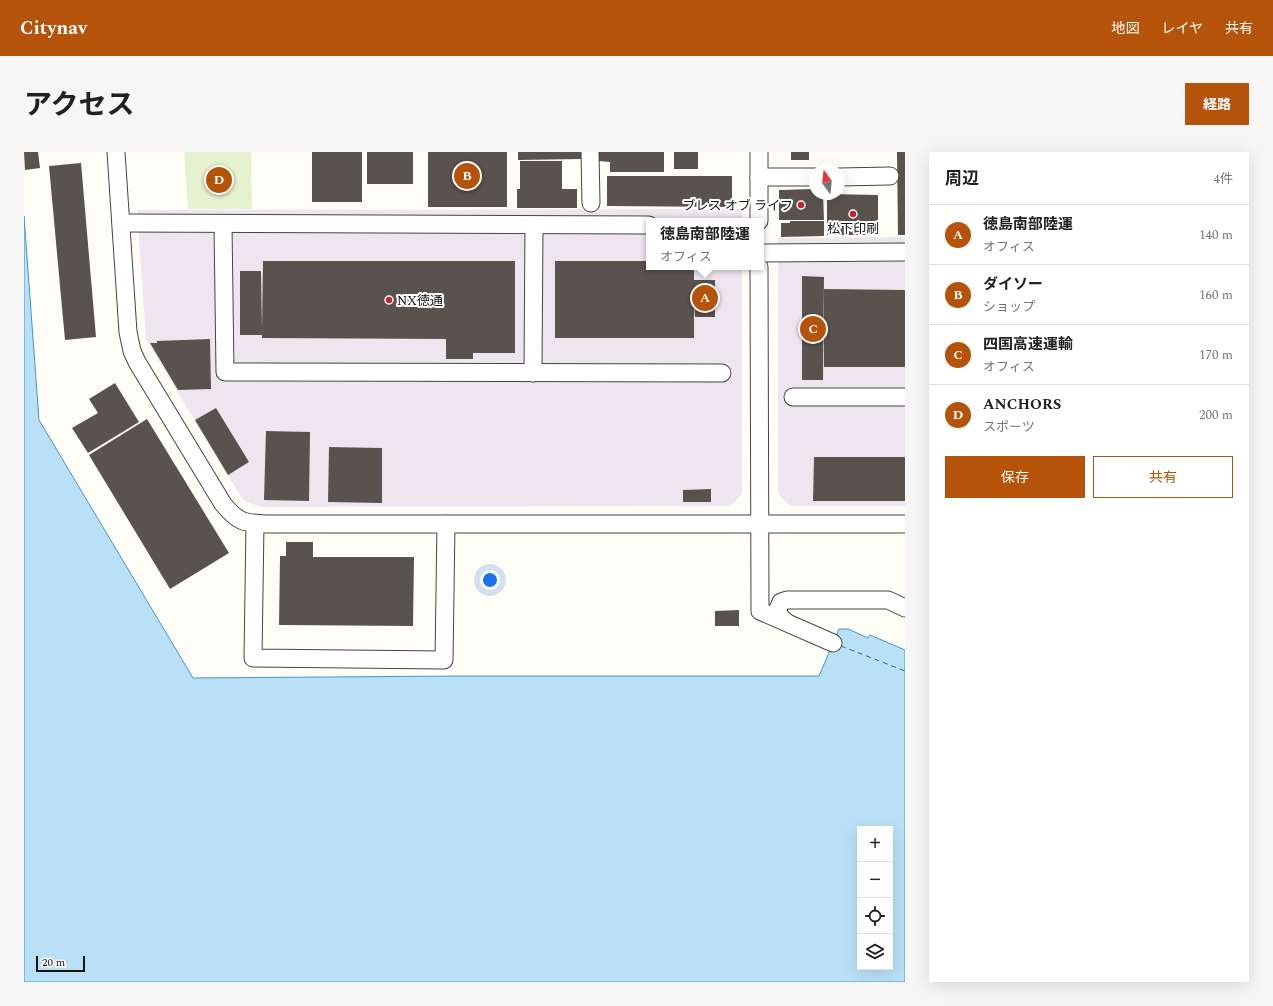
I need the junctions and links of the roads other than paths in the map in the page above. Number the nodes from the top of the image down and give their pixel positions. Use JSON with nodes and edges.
{"nodes":[{"id":1,"x":116,"y":152,"type":"edge"},
{"id":2,"x":590,"y":152,"type":"edge"},
{"id":3,"x":759,"y":152,"type":"edge"},
{"id":4,"x":890,"y":176,"type":"dead end"},
{"id":5,"x":759,"y":177,"type":"junction"},
{"id":6,"x":809,"y":177,"type":"edge"},
{"id":7,"x":845,"y":177,"type":"edge"},
{"id":8,"x":590,"y":203,"type":"dead end"},
{"id":9,"x":759,"y":218,"type":"edge"},
{"id":10,"x":121,"y":223,"type":"junction"},
{"id":11,"x":223,"y":224,"type":"junction"},
{"id":12,"x":534,"y":225,"type":"junction"},
{"id":13,"x":646,"y":225,"type":"edge"},
{"id":14,"x":905,"y":252,"type":"edge"},
{"id":15,"x":764,"y":253,"type":"edge"},
{"id":16,"x":759,"y":270,"type":"edge"},
{"id":17,"x":533,"y":373,"type":"junction"},
{"id":18,"x":722,"y":373,"type":"dead end"},
{"id":19,"x":905,"y":397,"type":"edge"},
{"id":20,"x":793,"y":398,"type":"dead end"},
{"id":21,"x":255,"y":524,"type":"junction"},
{"id":22,"x":446,"y":524,"type":"junction"},
{"id":23,"x":759,"y":524,"type":"junction"},
{"id":24,"x":905,"y":524,"type":"edge"},
{"id":25,"x":905,"y":608,"type":"edge"},
{"id":26,"x":786,"y":622,"type":"junction"},
{"id":27,"x":833,"y":642,"type":"dead end"}],
"edges":[{"from":1,"to":10,"type":"street"},
{"from":2,"to":8,"type":"street"},
{"from":3,"to":5,"type":"street"},
{"from":4,"to":7,"type":"street"},
{"from":5,"to":6,"type":"street"},
{"from":5,"to":9,"type":"street"},
{"from":10,"to":11,"type":"street"},
{"from":10,"to":21,"type":"street"},
{"from":11,"to":12,"type":"street"},
{"from":11,"to":17,"type":"street"},
{"from":12,"to":13,"type":"street"},
{"from":12,"to":17,"type":"street"},
{"from":14,"to":15,"type":"street"},
{"from":16,"to":23,"type":"street"},
{"from":17,"to":18,"type":"street"},
{"from":19,"to":20,"type":"street"},
{"from":21,"to":22,"type":"street"},
{"from":21,"to":22,"type":"street"},
{"from":22,"to":23,"type":"street"},
{"from":23,"to":24,"type":"street"},
{"from":23,"to":26,"type":"street"},
{"from":25,"to":26,"type":"street"},
{"from":26,"to":27,"type":"street"}]}
